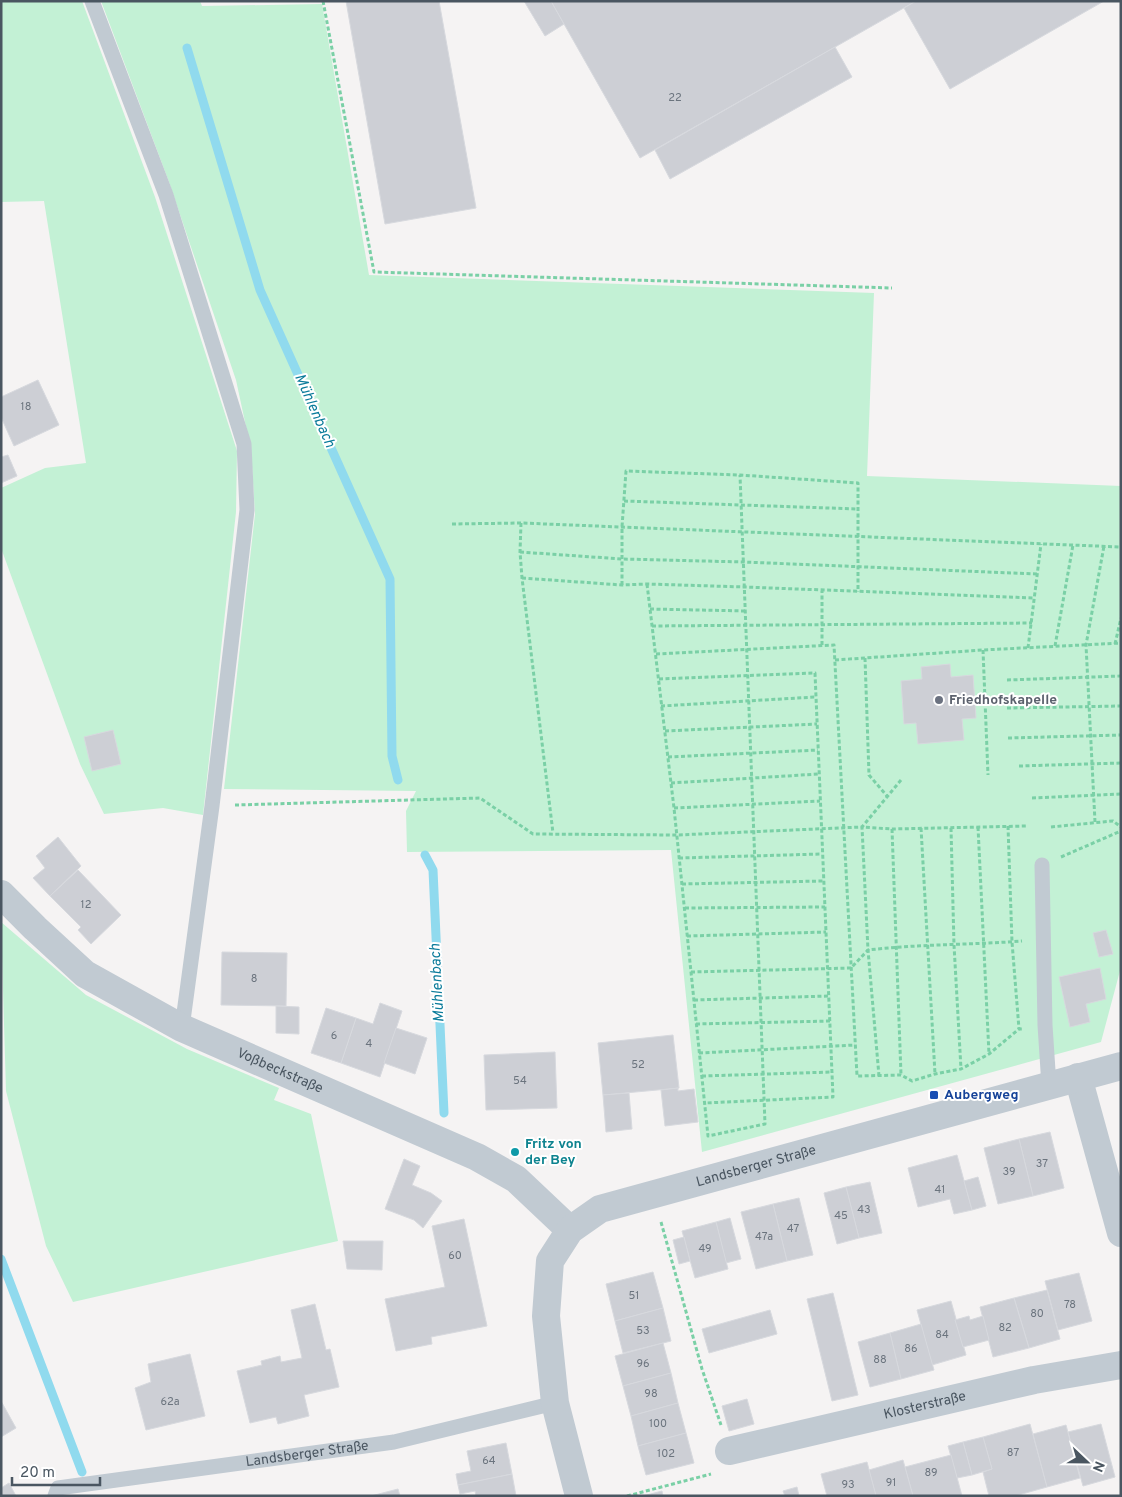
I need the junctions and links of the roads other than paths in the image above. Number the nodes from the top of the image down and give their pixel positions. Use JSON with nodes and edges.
{"nodes":[{"id":1,"x":92,"y":1,"type":"edge"},
{"id":2,"x":1042,"y":865,"type":"road end"},
{"id":3,"x":1,"y":894,"type":"edge"},
{"id":4,"x":182,"y":1028,"type":"junction"},
{"id":5,"x":1121,"y":1066,"type":"edge"},
{"id":6,"x":1078,"y":1077,"type":"junction"},
{"id":7,"x":1049,"y":1086,"type":"junction"},
{"id":8,"x":570,"y":1230,"type":"junction"},
{"id":9,"x":1121,"y":1233,"type":"edge"},
{"id":10,"x":1121,"y":1365,"type":"edge"},
{"id":11,"x":555,"y":1403,"type":"junction"},
{"id":12,"x":729,"y":1451,"type":"road end"},
{"id":13,"x":56,"y":1492,"type":"edge"},
{"id":14,"x":579,"y":1496,"type":"edge"}],
"edges":[{"from":1,"to":4,"type":"lane"},
{"from":2,"to":7,"type":"lane"},
{"from":3,"to":4,"type":"street","name":"Voßbeckstraße"},
{"from":4,"to":8,"type":"street","name":"Voßbeckstraße"},
{"from":5,"to":6,"type":"street","name":"Landsberger Straße"},
{"from":6,"to":7,"type":"street","name":"Landsberger Straße"},
{"from":6,"to":9,"type":"street"},
{"from":7,"to":8,"type":"street","name":"Landsberger Straße"},
{"from":8,"to":11,"type":"street","name":"Landsberger Straße"},
{"from":10,"to":12,"type":"street","name":"Klosterstraße"},
{"from":11,"to":13,"type":"lane","name":"Landsberger Straße"},
{"from":11,"to":14,"type":"street","name":"Landsberger Straße"}]}
